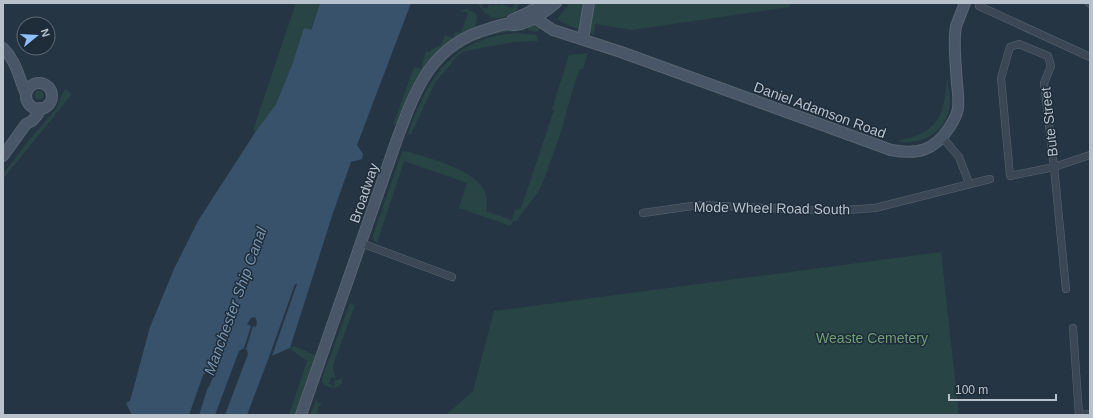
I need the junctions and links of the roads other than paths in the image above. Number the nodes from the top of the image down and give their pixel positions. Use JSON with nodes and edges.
{"nodes":[{"id":1,"x":544,"y":3,"type":"edge"},
{"id":2,"x":556,"y":3,"type":"edge"},
{"id":3,"x":589,"y":3,"type":"edge"},
{"id":4,"x":965,"y":3,"type":"edge"},
{"id":5,"x":979,"y":6,"type":"dead end"},
{"id":6,"x":534,"y":14,"type":"junction"},
{"id":7,"x":583,"y":39,"type":"junction"},
{"id":8,"x":3,"y":48,"type":"edge"},
{"id":9,"x":1090,"y":57,"type":"edge"},
{"id":10,"x":18,"y":70,"type":"junction"},
{"id":11,"x":37,"y":83,"type":"junction"},
{"id":12,"x":27,"y":99,"type":"junction"},
{"id":13,"x":40,"y":108,"type":"junction"},
{"id":14,"x":26,"y":124,"type":"junction"},
{"id":15,"x":943,"y":138,"type":"junction"},
{"id":16,"x":1090,"y":155,"type":"edge"},
{"id":17,"x":3,"y":156,"type":"edge"},
{"id":18,"x":1054,"y":167,"type":"junction"},
{"id":19,"x":990,"y":179,"type":"dead end"},
{"id":20,"x":969,"y":183,"type":"junction"},
{"id":21,"x":643,"y":212,"type":"dead end"},
{"id":22,"x":361,"y":243,"type":"junction"},
{"id":23,"x":452,"y":277,"type":"dead end"},
{"id":24,"x":1066,"y":289,"type":"dead end"},
{"id":25,"x":1073,"y":328,"type":"dead end"},
{"id":26,"x":1090,"y":414,"type":"edge"},
{"id":27,"x":301,"y":415,"type":"edge"},
{"id":28,"x":1080,"y":415,"type":"edge"}],
"edges":[{"from":1,"to":6,"type":"street"},
{"from":2,"to":6,"type":"street"},
{"from":3,"to":7,"type":"street"},
{"from":4,"to":15,"type":"street","name":"Daniel Adamson Road"},
{"from":5,"to":9,"type":"street"},
{"from":6,"to":7,"type":"street","name":"Daniel Adamson Road"},
{"from":6,"to":22,"type":"street","name":"Broadway"},
{"from":7,"to":15,"type":"street","name":"Daniel Adamson Road"},
{"from":8,"to":10,"type":"street"},
{"from":10,"to":11,"type":"street"},
{"from":10,"to":12,"type":"street"},
{"from":11,"to":12,"type":"street"},
{"from":11,"to":13,"type":"street"},
{"from":12,"to":13,"type":"street"},
{"from":12,"to":14,"type":"street"},
{"from":13,"to":14,"type":"street"},
{"from":14,"to":17,"type":"street"},
{"from":15,"to":20,"type":"street"},
{"from":16,"to":18,"type":"street"},
{"from":18,"to":18,"type":"street","name":"Bute Street"},
{"from":18,"to":24,"type":"street","name":"Bute Street"},
{"from":19,"to":20,"type":"street","name":"Mode Wheel Road South"},
{"from":20,"to":21,"type":"street","name":"Mode Wheel Road South"},
{"from":22,"to":23,"type":"street"},
{"from":22,"to":27,"type":"street","name":"Broadway"},
{"from":25,"to":28,"type":"street"},
{"from":26,"to":28,"type":"street"}]}
